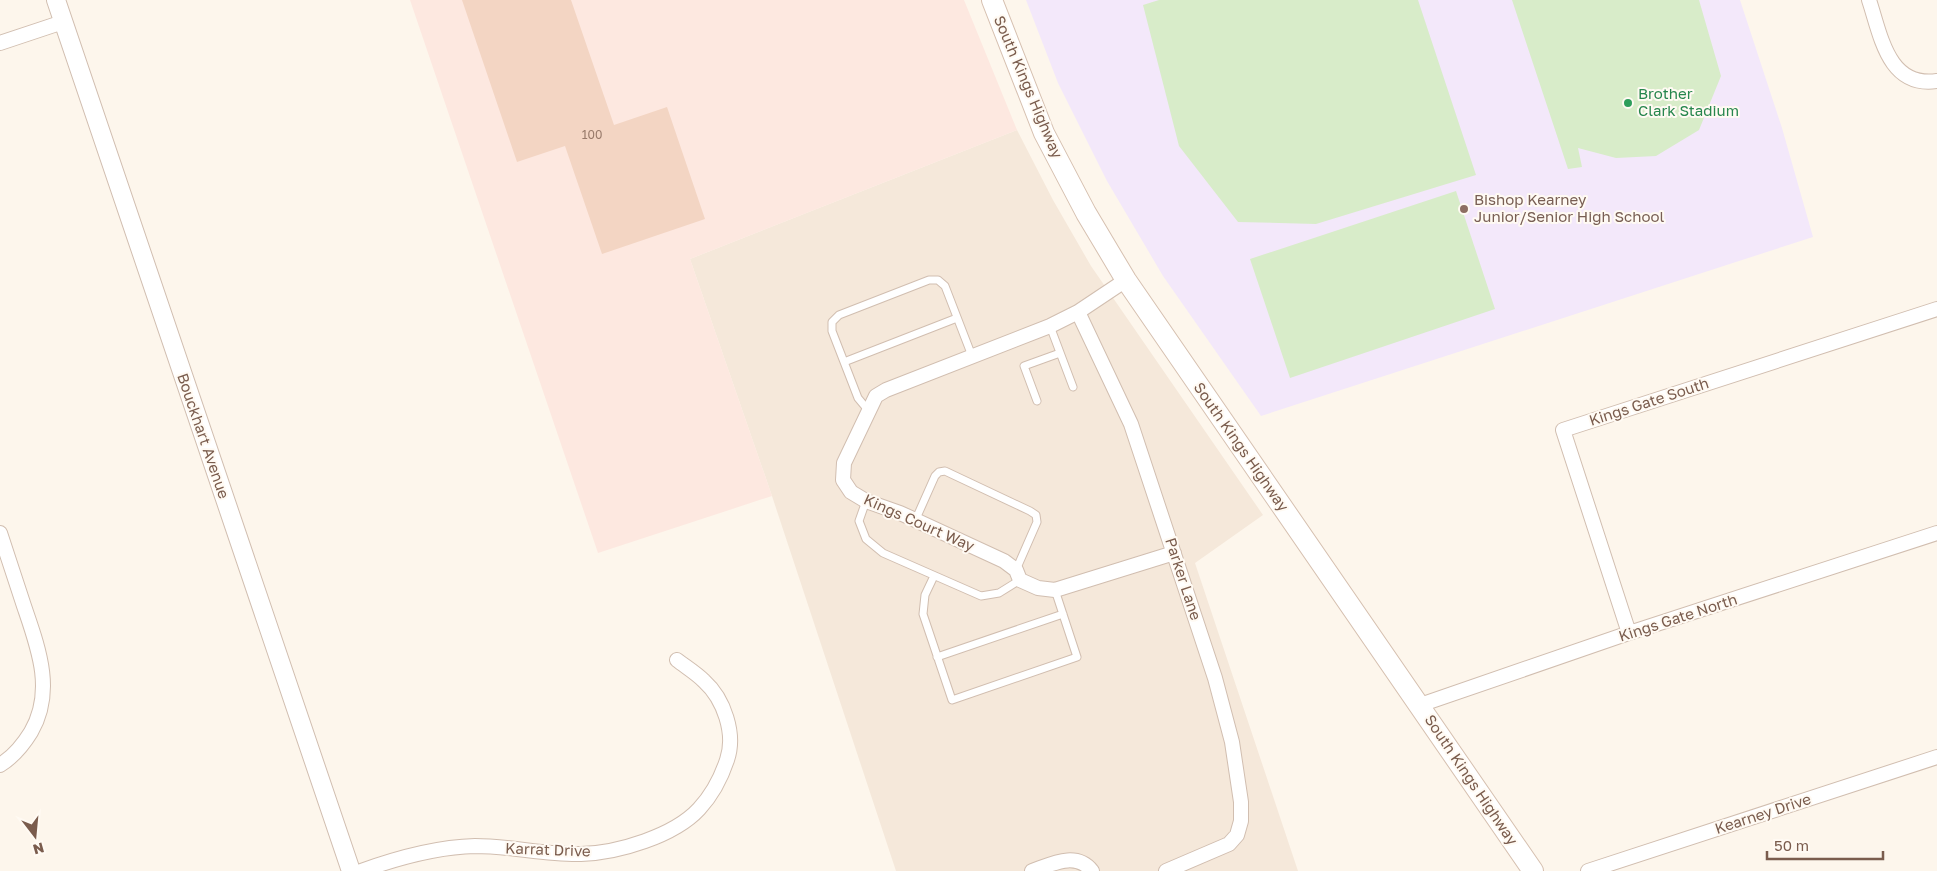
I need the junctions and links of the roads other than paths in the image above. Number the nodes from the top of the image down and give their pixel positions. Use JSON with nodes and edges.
{"nodes":[{"id":1,"x":56,"y":0,"type":"edge"},
{"id":2,"x":992,"y":0,"type":"edge"},
{"id":3,"x":1869,"y":0,"type":"edge"},
{"id":4,"x":63,"y":22,"type":"junction"},
{"id":5,"x":0,"y":43,"type":"edge"},
{"id":6,"x":1937,"y":81,"type":"edge"},
{"id":7,"x":1126,"y":280,"type":"junction"},
{"id":8,"x":1937,"y":308,"type":"edge"},
{"id":9,"x":1078,"y":312,"type":"junction"},
{"id":10,"x":957,"y":318,"type":"junction"},
{"id":11,"x":1050,"y":326,"type":"junction"},
{"id":12,"x":1060,"y":353,"type":"junction"},
{"id":13,"x":972,"y":356,"type":"junction"},
{"id":14,"x":844,"y":362,"type":"junction"},
{"id":15,"x":1073,"y":387,"type":"dead end"},
{"id":16,"x":1037,"y":401,"type":"dead end"},
{"id":17,"x":868,"y":410,"type":"junction"},
{"id":18,"x":866,"y":502,"type":"junction"},
{"id":19,"x":915,"y":521,"type":"junction"},
{"id":20,"x":0,"y":533,"type":"edge"},
{"id":21,"x":1937,"y":533,"type":"edge"},
{"id":22,"x":1174,"y":553,"type":"junction"},
{"id":23,"x":1018,"y":575,"type":"junction"},
{"id":24,"x":934,"y":576,"type":"junction"},
{"id":25,"x":1055,"y":590,"type":"junction"},
{"id":26,"x":1063,"y":614,"type":"junction"},
{"id":27,"x":1629,"y":633,"type":"junction"},
{"id":28,"x":937,"y":657,"type":"junction"},
{"id":29,"x":677,"y":660,"type":"dead end"},
{"id":30,"x":1420,"y":705,"type":"junction"},
{"id":31,"x":1937,"y":758,"type":"edge"},
{"id":32,"x":0,"y":766,"type":"edge"},
{"id":33,"x":351,"y":871,"type":"edge"},
{"id":34,"x":361,"y":871,"type":"edge"},
{"id":35,"x":1032,"y":871,"type":"edge"},
{"id":36,"x":1092,"y":871,"type":"edge"},
{"id":37,"x":1166,"y":871,"type":"edge"},
{"id":38,"x":1533,"y":871,"type":"edge"},
{"id":39,"x":1588,"y":871,"type":"edge"}],
"edges":[{"from":1,"to":4,"type":"street","name":"Bouckhart Avenue"},
{"from":2,"to":7,"type":"main road","name":"South Kings Highway"},
{"from":3,"to":6,"type":"street"},
{"from":4,"to":5,"type":"street"},
{"from":4,"to":33,"type":"street","name":"Bouckhart Avenue"},
{"from":7,"to":9,"type":"street"},
{"from":7,"to":30,"type":"main road","name":"South Kings Highway"},
{"from":8,"to":27,"type":"street","name":"Kings Gate South"},
{"from":9,"to":11,"type":"street","name":"Kings Court Way"},
{"from":9,"to":22,"type":"street","name":"Parker Lane"},
{"from":10,"to":13,"type":"lane"},
{"from":10,"to":14,"type":"lane"},
{"from":10,"to":14,"type":"lane"},
{"from":11,"to":12,"type":"lane"},
{"from":11,"to":13,"type":"street","name":"Kings Court Way"},
{"from":12,"to":15,"type":"lane"},
{"from":12,"to":16,"type":"lane"},
{"from":13,"to":17,"type":"street","name":"Kings Court Way"},
{"from":14,"to":17,"type":"lane"},
{"from":17,"to":18,"type":"street","name":"Kings Court Way"},
{"from":18,"to":19,"type":"street","name":"Kings Court Way"},
{"from":18,"to":24,"type":"lane"},
{"from":19,"to":23,"type":"street","name":"Kings Court Way"},
{"from":19,"to":23,"type":"lane"},
{"from":20,"to":32,"type":"street"},
{"from":21,"to":27,"type":"street","name":"Kings Gate North"},
{"from":22,"to":25,"type":"street","name":"Kings Court Way"},
{"from":22,"to":37,"type":"street","name":"Parker Lane"},
{"from":23,"to":24,"type":"lane"},
{"from":23,"to":25,"type":"street","name":"Kings Court Way"},
{"from":24,"to":28,"type":"lane"},
{"from":25,"to":26,"type":"lane"},
{"from":26,"to":28,"type":"lane"},
{"from":26,"to":28,"type":"lane"},
{"from":27,"to":30,"type":"street","name":"Kings Gate North"},
{"from":29,"to":34,"type":"street","name":"Karrat Drive"},
{"from":30,"to":38,"type":"main road","name":"South Kings Highway"},
{"from":31,"to":39,"type":"street","name":"Kearney Drive"},
{"from":35,"to":36,"type":"street"}]}
